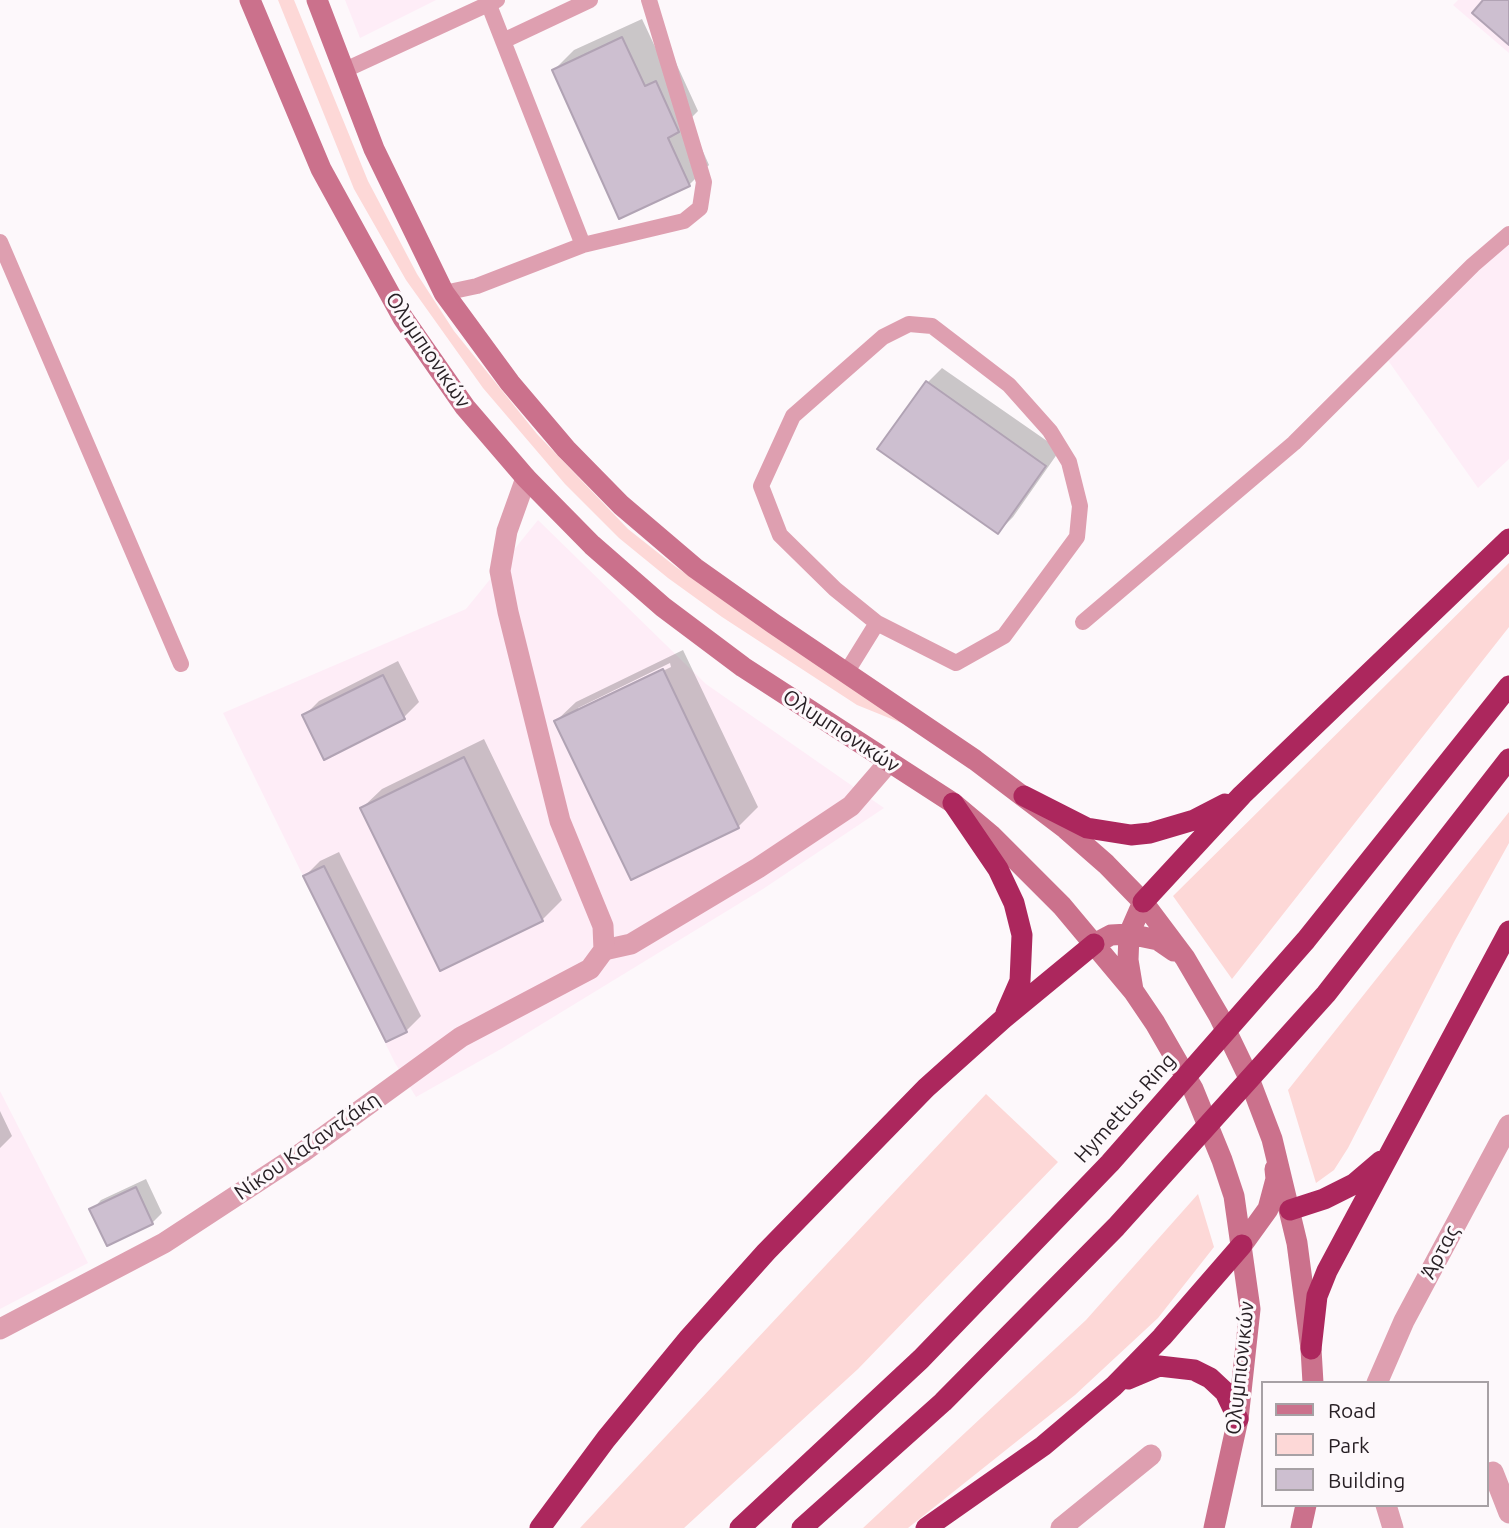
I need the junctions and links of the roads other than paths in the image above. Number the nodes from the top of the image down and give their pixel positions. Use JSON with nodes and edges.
{"nodes":[{"id":1,"x":250,"y":0,"type":"edge"},
{"id":2,"x":317,"y":0,"type":"edge"},
{"id":3,"x":590,"y":0,"type":"edge"},
{"id":4,"x":649,"y":0,"type":"edge"},
{"id":5,"x":491,"y":1,"type":"edge"},
{"id":6,"x":503,"y":41,"type":"junction"},
{"id":7,"x":345,"y":70,"type":"junction"},
{"id":8,"x":1509,"y":234,"type":"edge"},
{"id":9,"x":0,"y":242,"type":"edge"},
{"id":10,"x":583,"y":245,"type":"junction"},
{"id":11,"x":444,"y":293,"type":"junction"},
{"id":12,"x":526,"y":478,"type":"junction"},
{"id":13,"x":1509,"y":539,"type":"edge"},
{"id":14,"x":1083,"y":622,"type":"dead end"},
{"id":15,"x":877,"y":623,"type":"junction"},
{"id":16,"x":181,"y":664,"type":"dead end"},
{"id":17,"x":846,"y":673,"type":"junction"},
{"id":18,"x":1509,"y":686,"type":"edge"},
{"id":19,"x":1509,"y":759,"type":"edge"},
{"id":20,"x":889,"y":762,"type":"junction"},
{"id":21,"x":1242,"y":795,"type":"junction"},
{"id":22,"x":1024,"y":796,"type":"junction"},
{"id":23,"x":953,"y":803,"type":"junction"},
{"id":24,"x":1143,"y":902,"type":"junction"},
{"id":25,"x":1509,"y":931,"type":"edge"},
{"id":26,"x":1129,"y":934,"type":"junction"},
{"id":27,"x":1094,"y":944,"type":"junction"},
{"id":28,"x":604,"y":950,"type":"junction"},
{"id":29,"x":1185,"y":958,"type":"junction"},
{"id":30,"x":1133,"y":992,"type":"junction"},
{"id":31,"x":1003,"y":1019,"type":"junction"},
{"id":32,"x":1509,"y":1125,"type":"edge"},
{"id":33,"x":1272,"y":1139,"type":"junction"},
{"id":34,"x":1393,"y":1150,"type":"junction"},
{"id":35,"x":1234,"y":1196,"type":"junction"},
{"id":36,"x":1268,"y":1209,"type":"junction"},
{"id":37,"x":1290,"y":1210,"type":"junction"},
{"id":38,"x":1242,"y":1245,"type":"junction"},
{"id":39,"x":0,"y":1329,"type":"edge"},
{"id":40,"x":1311,"y":1349,"type":"junction"},
{"id":41,"x":1313,"y":1381,"type":"edge"},
{"id":42,"x":1378,"y":1381,"type":"edge"},
{"id":43,"x":1114,"y":1386,"type":"junction"},
{"id":44,"x":1238,"y":1419,"type":"junction"},
{"id":45,"x":1151,"y":1455,"type":"dead end"},
{"id":46,"x":1496,"y":1471,"type":"edge"},
{"id":47,"x":1306,"y":1507,"type":"edge"},
{"id":48,"x":1509,"y":1513,"type":"edge"},
{"id":49,"x":540,"y":1528,"type":"edge"},
{"id":50,"x":740,"y":1528,"type":"edge"},
{"id":51,"x":802,"y":1528,"type":"edge"},
{"id":52,"x":926,"y":1528,"type":"edge"},
{"id":53,"x":1061,"y":1528,"type":"edge"},
{"id":54,"x":1214,"y":1528,"type":"edge"},
{"id":55,"x":1301,"y":1528,"type":"edge"}],
"edges":[{"from":1,"to":12,"type":"main road","name":"Ολυμπιονικών"},
{"from":2,"to":7,"type":"main road"},
{"from":3,"to":6,"type":"lane"},
{"from":4,"to":10,"type":"lane"},
{"from":5,"to":6,"type":"lane"},
{"from":5,"to":7,"type":"lane"},
{"from":6,"to":10,"type":"lane"},
{"from":7,"to":11,"type":"main road"},
{"from":8,"to":14,"type":"lane"},
{"from":9,"to":16,"type":"lane"},
{"from":10,"to":11,"type":"lane"},
{"from":11,"to":17,"type":"main road"},
{"from":12,"to":20,"type":"main road","name":"Ολυμπιονικών"},
{"from":12,"to":28,"type":"street"},
{"from":13,"to":21,"type":"highway"},
{"from":15,"to":15,"type":"lane"},
{"from":15,"to":17,"type":"lane"},
{"from":17,"to":22,"type":"main road"},
{"from":18,"to":50,"type":"highway","name":"Hymettus Ring"},
{"from":19,"to":51,"type":"highway"},
{"from":20,"to":23,"type":"main road","name":"Ολυμπιονικών"},
{"from":20,"to":28,"type":"street"},
{"from":21,"to":22,"type":"highway"},
{"from":21,"to":24,"type":"highway"},
{"from":22,"to":24,"type":"main road"},
{"from":23,"to":27,"type":"main road","name":"Ολυμπιονικών"},
{"from":23,"to":31,"type":"highway"},
{"from":24,"to":26,"type":"main road"},
{"from":24,"to":29,"type":"main road"},
{"from":25,"to":34,"type":"highway"},
{"from":26,"to":27,"type":"main road"},
{"from":26,"to":29,"type":"main road"},
{"from":26,"to":30,"type":"main road"},
{"from":27,"to":30,"type":"main road","name":"Ολυμπιονικών"},
{"from":27,"to":31,"type":"highway"},
{"from":28,"to":39,"type":"street","name":"Νίκου Καζαντζάκη"},
{"from":29,"to":33,"type":"main road"},
{"from":30,"to":35,"type":"main road","name":"Ολυμπιονικών"},
{"from":31,"to":49,"type":"highway"},
{"from":32,"to":42,"type":"street","name":"Άρτας"},
{"from":33,"to":36,"type":"main road"},
{"from":33,"to":37,"type":"main road"},
{"from":34,"to":37,"type":"highway"},
{"from":34,"to":40,"type":"highway"},
{"from":35,"to":36,"type":"main road"},
{"from":35,"to":38,"type":"main road","name":"Ολυμπιονικών"},
{"from":36,"to":37,"type":"main road"},
{"from":36,"to":38,"type":"main road"},
{"from":37,"to":40,"type":"main road"},
{"from":38,"to":43,"type":"highway"},
{"from":38,"to":44,"type":"main road","name":"Ολυμπιονικών"},
{"from":40,"to":41,"type":"main road"},
{"from":43,"to":44,"type":"highway"},
{"from":43,"to":52,"type":"highway"},
{"from":44,"to":54,"type":"main road","name":"Ολυμπιονικών"},
{"from":45,"to":53,"type":"street"},
{"from":46,"to":48,"type":"street"},
{"from":47,"to":55,"type":"main road"}]}
